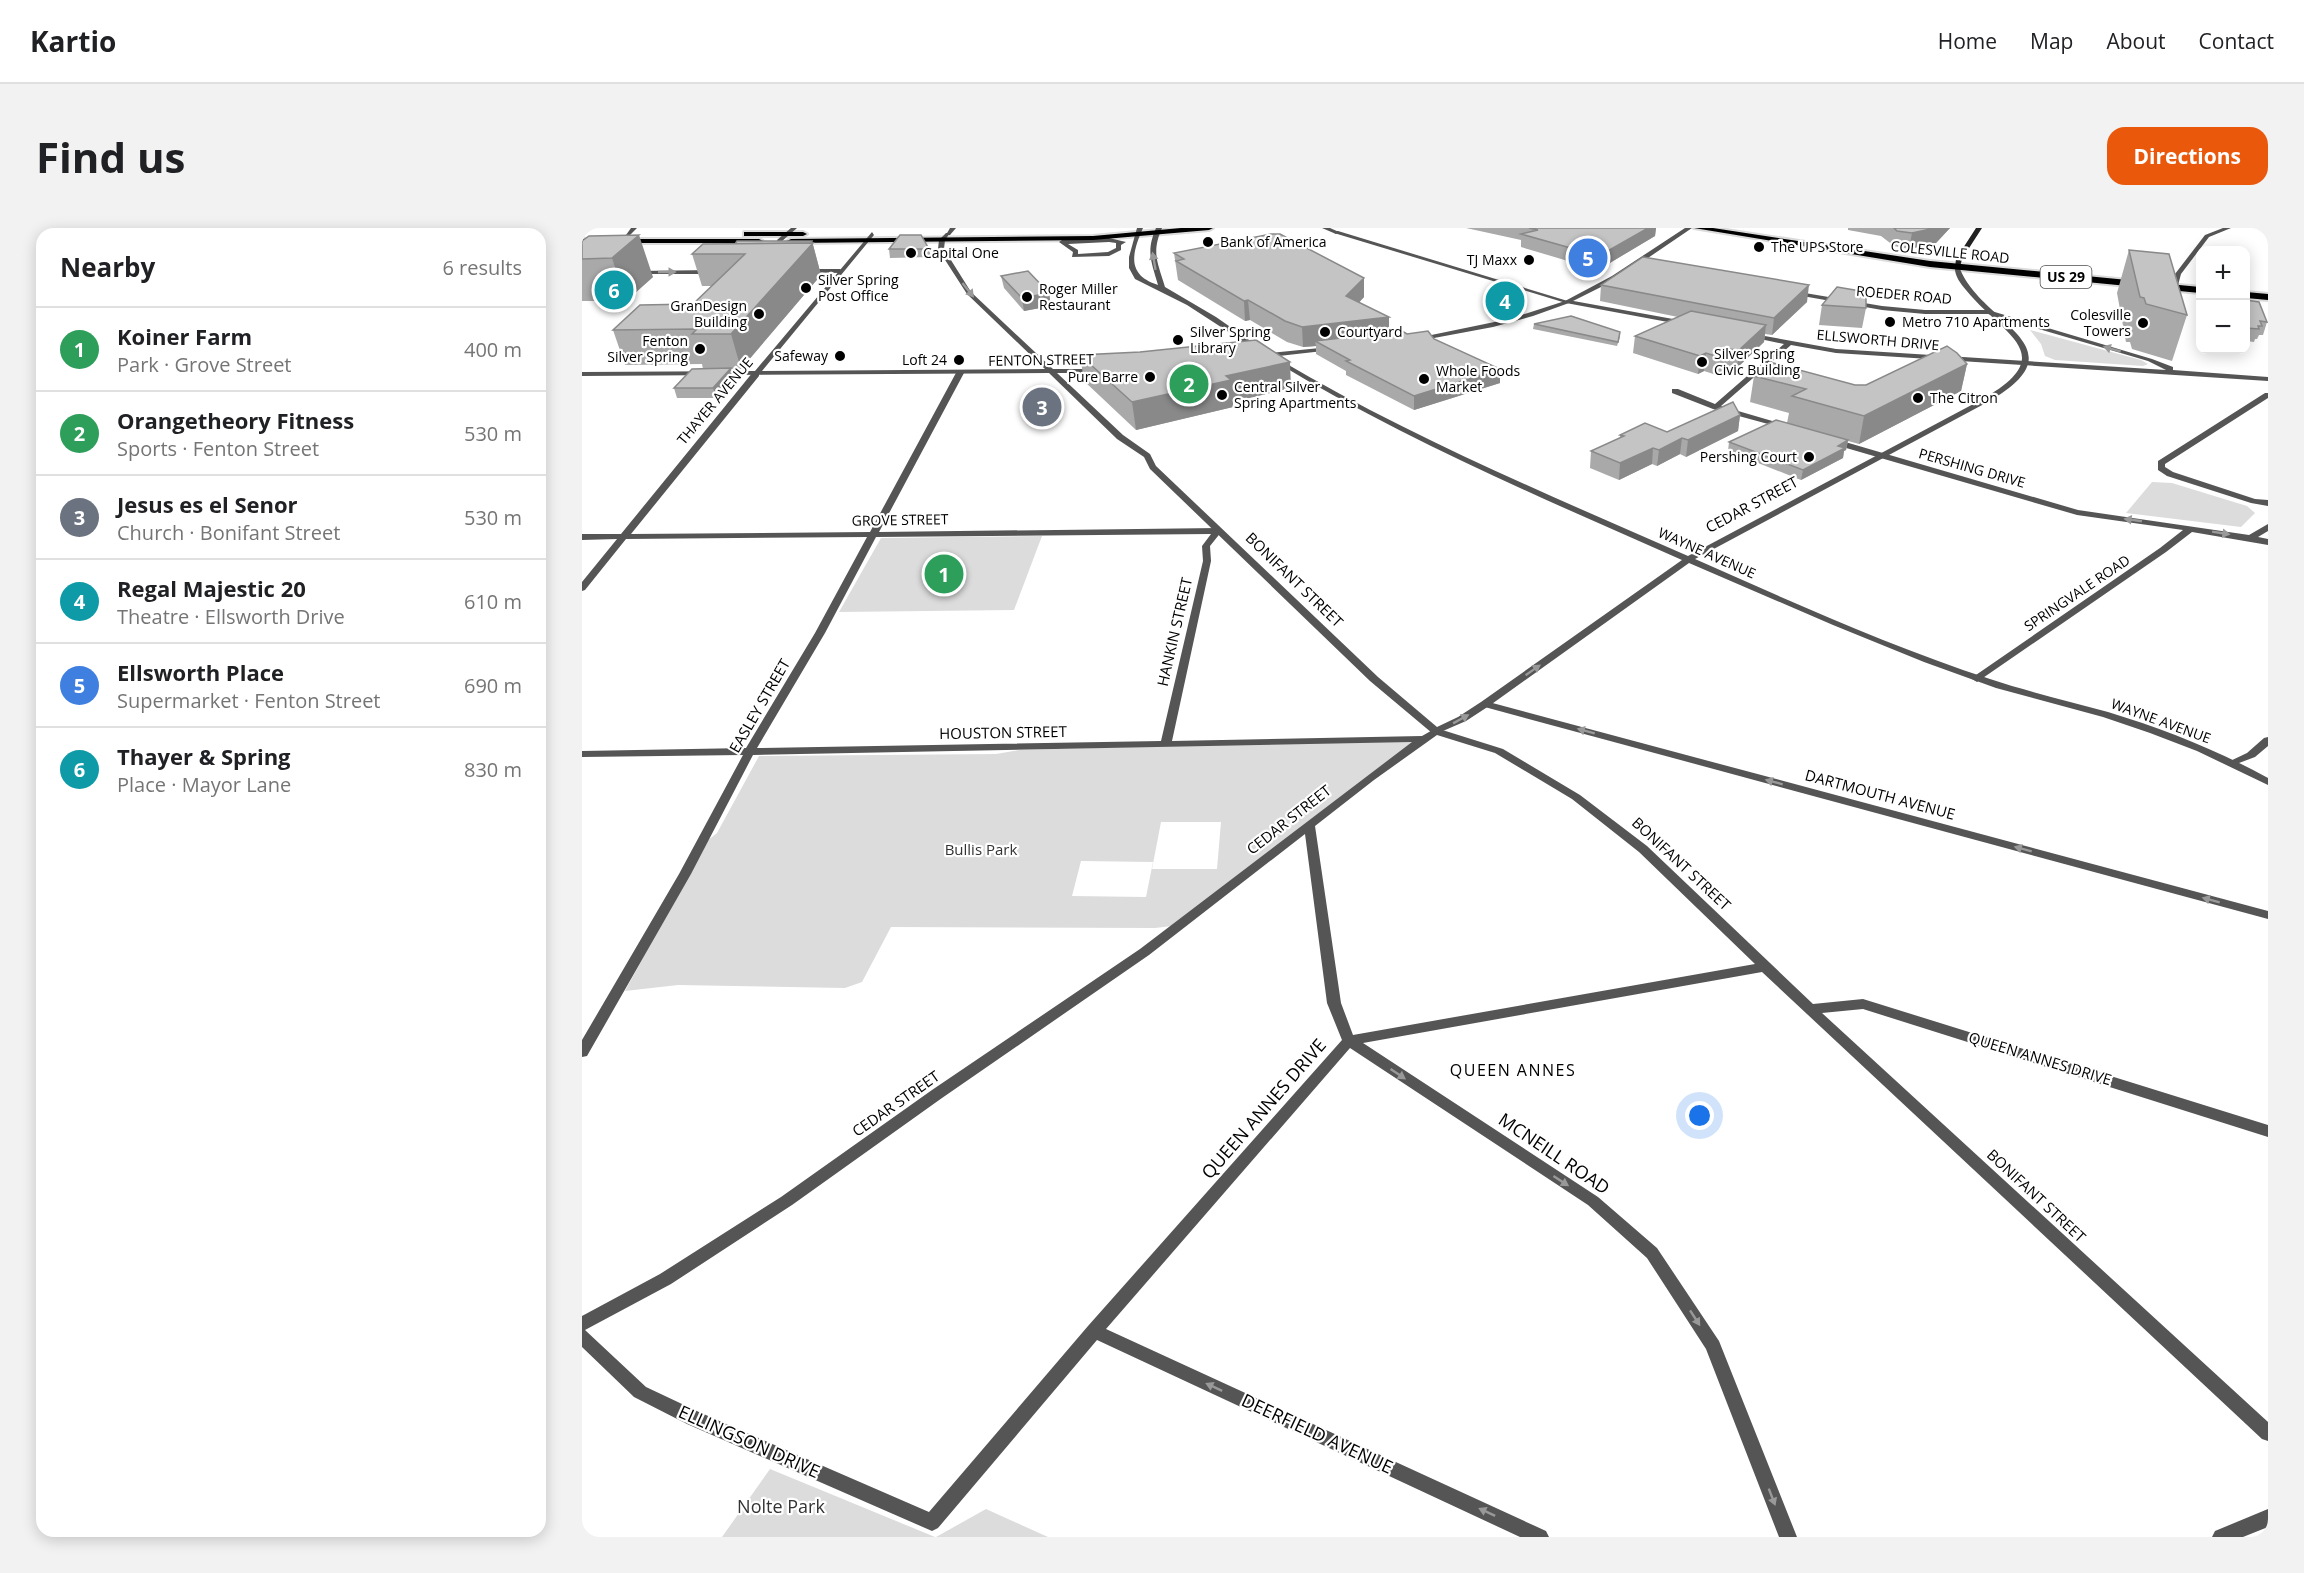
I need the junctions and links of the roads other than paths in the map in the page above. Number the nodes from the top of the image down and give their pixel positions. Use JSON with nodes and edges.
{"nodes":[{"id":1,"x":794,"y":228,"type":"edge"},
{"id":2,"x":1209,"y":228,"type":"edge"},
{"id":3,"x":1325,"y":228,"type":"edge"},
{"id":4,"x":1689,"y":228,"type":"edge"},
{"id":5,"x":1698,"y":228,"type":"edge"},
{"id":6,"x":1979,"y":228,"type":"edge"},
{"id":7,"x":2228,"y":228,"type":"edge"},
{"id":8,"x":1139,"y":231,"type":"edge"},
{"id":9,"x":1158,"y":231,"type":"edge"},
{"id":10,"x":582,"y":233,"type":"edge"},
{"id":11,"x":630,"y":234,"type":"edge"},
{"id":12,"x":787,"y":234,"type":"junction"},
{"id":13,"x":948,"y":234,"type":"edge"},
{"id":14,"x":869,"y":237,"type":"junction"},
{"id":15,"x":582,"y":241,"type":"edge"},
{"id":16,"x":779,"y":241,"type":"junction"},
{"id":17,"x":618,"y":249,"type":"edge"},
{"id":18,"x":1109,"y":254,"type":"joint"},
{"id":19,"x":1633,"y":265,"type":"junction"},
{"id":20,"x":1957,"y":267,"type":"junction"},
{"id":21,"x":1648,"y":268,"type":"edge"},
{"id":22,"x":795,"y":271,"type":"edge"},
{"id":23,"x":840,"y":271,"type":"junction"},
{"id":24,"x":723,"y":272,"type":"edge"},
{"id":25,"x":627,"y":273,"type":"edge"},
{"id":26,"x":1162,"y":288,"type":"junction"},
{"id":27,"x":2175,"y":288,"type":"junction"},
{"id":28,"x":2196,"y":290,"type":"edge"},
{"id":29,"x":1780,"y":291,"type":"edge"},
{"id":30,"x":2250,"y":295,"type":"edge"},
{"id":31,"x":2268,"y":297,"type":"edge"},
{"id":32,"x":1568,"y":302,"type":"junction"},
{"id":33,"x":1988,"y":312,"type":"junction"},
{"id":34,"x":1687,"y":324,"type":"edge"},
{"id":35,"x":1743,"y":334,"type":"edge"},
{"id":36,"x":1401,"y":340,"type":"edge"},
{"id":37,"x":1789,"y":343,"type":"junction"},
{"id":38,"x":1337,"y":348,"type":"edge"},
{"id":39,"x":1270,"y":356,"type":"junction"},
{"id":40,"x":1258,"y":357,"type":"edge"},
{"id":41,"x":2027,"y":363,"type":"junction"},
{"id":42,"x":2167,"y":369,"type":"joint"},
{"id":43,"x":1102,"y":370,"type":"edge"},
{"id":44,"x":1052,"y":372,"type":"junction"},
{"id":45,"x":960,"y":373,"type":"junction"},
{"id":46,"x":582,"y":374,"type":"edge"},
{"id":47,"x":756,"y":374,"type":"junction"},
{"id":48,"x":2228,"y":376,"type":"junction"},
{"id":49,"x":2266,"y":381,"type":"edge"},
{"id":50,"x":1675,"y":391,"type":"dead end"},
{"id":51,"x":2268,"y":395,"type":"edge"},
{"id":52,"x":1716,"y":407,"type":"junction"},
{"id":53,"x":1794,"y":430,"type":"edge"},
{"id":54,"x":1827,"y":440,"type":"edge"},
{"id":55,"x":1880,"y":456,"type":"junction"},
{"id":56,"x":2254,"y":501,"type":"junction"},
{"id":57,"x":2268,"y":503,"type":"edge"},
{"id":58,"x":2268,"y":514,"type":"edge"},
{"id":59,"x":2268,"y":527,"type":"edge"},
{"id":60,"x":2191,"y":528,"type":"junction"},
{"id":61,"x":1218,"y":531,"type":"junction"},
{"id":62,"x":871,"y":534,"type":"junction"},
{"id":63,"x":623,"y":536,"type":"junction"},
{"id":64,"x":582,"y":537,"type":"edge"},
{"id":65,"x":2251,"y":538,"type":"junction"},
{"id":66,"x":2268,"y":542,"type":"edge"},
{"id":67,"x":1689,"y":560,"type":"junction"},
{"id":68,"x":582,"y":588,"type":"edge"},
{"id":69,"x":1977,"y":679,"type":"junction"},
{"id":70,"x":1485,"y":704,"type":"junction"},
{"id":71,"x":1436,"y":730,"type":"junction"},
{"id":72,"x":1424,"y":739,"type":"junction"},
{"id":73,"x":2268,"y":740,"type":"edge"},
{"id":74,"x":1166,"y":743,"type":"junction"},
{"id":75,"x":750,"y":751,"type":"junction"},
{"id":76,"x":582,"y":754,"type":"edge"},
{"id":77,"x":2231,"y":763,"type":"junction"},
{"id":78,"x":2268,"y":782,"type":"edge"},
{"id":79,"x":1309,"y":825,"type":"junction"},
{"id":80,"x":2268,"y":915,"type":"edge"},
{"id":81,"x":1765,"y":966,"type":"junction"},
{"id":82,"x":1811,"y":1009,"type":"junction"},
{"id":83,"x":1349,"y":1041,"type":"junction"},
{"id":84,"x":582,"y":1052,"type":"edge"},
{"id":85,"x":2268,"y":1131,"type":"edge"},
{"id":86,"x":582,"y":1324,"type":"edge"},
{"id":87,"x":1094,"y":1331,"type":"junction"},
{"id":88,"x":582,"y":1336,"type":"edge"},
{"id":89,"x":2268,"y":1433,"type":"edge"},
{"id":90,"x":2268,"y":1518,"type":"edge"},
{"id":91,"x":932,"y":1522,"type":"joint"},
{"id":92,"x":1540,"y":1537,"type":"edge"},
{"id":93,"x":1788,"y":1537,"type":"edge"},
{"id":94,"x":2221,"y":1537,"type":"edge"}],
"edges":[{"from":1,"to":12,"type":"street"},
{"from":2,"to":9,"type":"highway"},
{"from":3,"to":32,"type":"street"},
{"from":4,"to":19,"type":"street"},
{"from":5,"to":20,"type":"highway","name":"COLESVILLE ROAD","number":"US 29"},
{"from":6,"to":20,"type":"main road"},
{"from":7,"to":27,"type":"street"},
{"from":8,"to":9,"type":"highway"},
{"from":8,"to":13,"type":"highway"},
{"from":8,"to":26,"type":"street","name":"WAYNE AVENUE"},
{"from":26,"to":9,"type":"street","one_way":true},
{"from":10,"to":11,"type":"highway"},
{"from":11,"to":12,"type":"highway"},
{"from":11,"to":15,"type":"highway"},
{"from":11,"to":16,"type":"highway"},
{"from":11,"to":17,"type":"street"},
{"from":12,"to":14,"type":"highway"},
{"from":12,"to":16,"type":"street"},
{"from":13,"to":14,"type":"highway"},
{"from":13,"to":44,"type":"street","name":"BONIFANT STREET","one_way":true},
{"from":14,"to":16,"type":"highway"},
{"from":14,"to":23,"type":"street","name":"THAYER AVENUE"},
{"from":18,"to":18,"type":"street"},
{"from":19,"to":21,"type":"street"},
{"from":19,"to":32,"type":"street"},
{"from":20,"to":27,"type":"highway","name":"COLESVILLE ROAD","number":"US 29"},
{"from":20,"to":33,"type":"street"},
{"from":22,"to":23,"type":"street"},
{"from":23,"to":47,"type":"street","name":"THAYER AVENUE"},
{"from":25,"to":24,"type":"street","one_way":true},
{"from":26,"to":39,"type":"street","name":"WAYNE AVENUE"},
{"from":27,"to":28,"type":"highway","name":"COLESVILLE ROAD","number":"US 29"},
{"from":29,"to":33,"type":"street","name":"ROEDER ROAD"},
{"from":30,"to":31,"type":"highway"},
{"from":32,"to":34,"type":"street"},
{"from":32,"to":36,"type":"street"},
{"from":33,"to":41,"type":"street"},
{"from":42,"to":33,"type":"street","name":"ROEDER ROAD","one_way":true},
{"from":35,"to":37,"type":"street","name":"ELLSWORTH DRIVE"},
{"from":37,"to":41,"type":"street","name":"ELLSWORTH DRIVE"},
{"from":37,"to":52,"type":"street"},
{"from":38,"to":39,"type":"street"},
{"from":39,"to":40,"type":"street"},
{"from":39,"to":67,"type":"street","name":"WAYNE AVENUE"},
{"from":41,"to":48,"type":"street","name":"ELLSWORTH DRIVE"},
{"from":41,"to":55,"type":"street","name":"CEDAR STREET"},
{"from":42,"to":48,"type":"street","name":"ELLSWORTH DRIVE"},
{"from":43,"to":44,"type":"street","name":"FENTON STREET"},
{"from":44,"to":45,"type":"street","name":"FENTON STREET"},
{"from":44,"to":61,"type":"street","name":"BONIFANT STREET"},
{"from":45,"to":47,"type":"street","name":"FENTON STREET"},
{"from":45,"to":62,"type":"street","name":"EASLEY STREET"},
{"from":46,"to":47,"type":"street","name":"FENTON STREET"},
{"from":47,"to":63,"type":"street","name":"THAYER AVENUE"},
{"from":48,"to":49,"type":"street","name":"ELLSWORTH DRIVE"},
{"from":50,"to":52,"type":"street"},
{"from":51,"to":56,"type":"street"},
{"from":52,"to":53,"type":"street"},
{"from":54,"to":55,"type":"street","name":"PERSHING DRIVE"},
{"from":60,"to":55,"type":"street","name":"PERSHING DRIVE","one_way":true},
{"from":55,"to":67,"type":"street","name":"CEDAR STREET"},
{"from":56,"to":57,"type":"street"},
{"from":56,"to":58,"type":"street"},
{"from":59,"to":65,"type":"street"},
{"from":60,"to":65,"type":"street","name":"PERSHING DRIVE","one_way":true},
{"from":60,"to":69,"type":"street","name":"SPRINGVALE ROAD"},
{"from":61,"to":62,"type":"street","name":"GROVE STREET"},
{"from":61,"to":71,"type":"street","name":"BONIFANT STREET"},
{"from":61,"to":74,"type":"street","name":"HANKIN STREET"},
{"from":62,"to":63,"type":"street","name":"GROVE STREET"},
{"from":62,"to":75,"type":"street","name":"EASLEY STREET"},
{"from":63,"to":64,"type":"street","name":"GROVE STREET"},
{"from":63,"to":68,"type":"street","name":"THAYER AVENUE"},
{"from":65,"to":66,"type":"street","name":"PERSHING DRIVE"},
{"from":67,"to":69,"type":"street","name":"WAYNE AVENUE"},
{"from":70,"to":67,"type":"street","name":"CEDAR STREET","one_way":true},
{"from":69,"to":77,"type":"street","name":"WAYNE AVENUE"},
{"from":71,"to":70,"type":"street","name":"CEDAR STREET","one_way":true},
{"from":80,"to":70,"type":"street","name":"DARTMOUTH AVENUE","one_way":true},
{"from":71,"to":72,"type":"street","name":"CEDAR STREET"},
{"from":71,"to":81,"type":"street","name":"BONIFANT STREET"},
{"from":72,"to":74,"type":"street","name":"HOUSTON STREET"},
{"from":72,"to":79,"type":"street","name":"CEDAR STREET"},
{"from":73,"to":77,"type":"street"},
{"from":74,"to":75,"type":"street","name":"HOUSTON STREET"},
{"from":75,"to":76,"type":"street","name":"HOUSTON STREET"},
{"from":75,"to":84,"type":"street","name":"EASLEY STREET"},
{"from":77,"to":78,"type":"street","name":"WAYNE AVENUE"},
{"from":79,"to":83,"type":"street"},
{"from":79,"to":86,"type":"street","name":"CEDAR STREET"},
{"from":81,"to":82,"type":"street","name":"BONIFANT STREET"},
{"from":81,"to":83,"type":"street","name":"QUEEN ANNES DRIVE"},
{"from":82,"to":85,"type":"street","name":"QUEEN ANNES DRIVE"},
{"from":82,"to":89,"type":"street","name":"BONIFANT STREET"},
{"from":83,"to":87,"type":"street","name":"QUEEN ANNES DRIVE"},
{"from":83,"to":93,"type":"street","name":"MCNEILL ROAD","one_way":true},
{"from":87,"to":91,"type":"street","name":"QUEEN ANNES DRIVE"},
{"from":92,"to":87,"type":"street","name":"DEERFIELD AVENUE","one_way":true},
{"from":88,"to":91,"type":"street","name":"ELLINGSON DRIVE"},
{"from":90,"to":94,"type":"street"}]}
